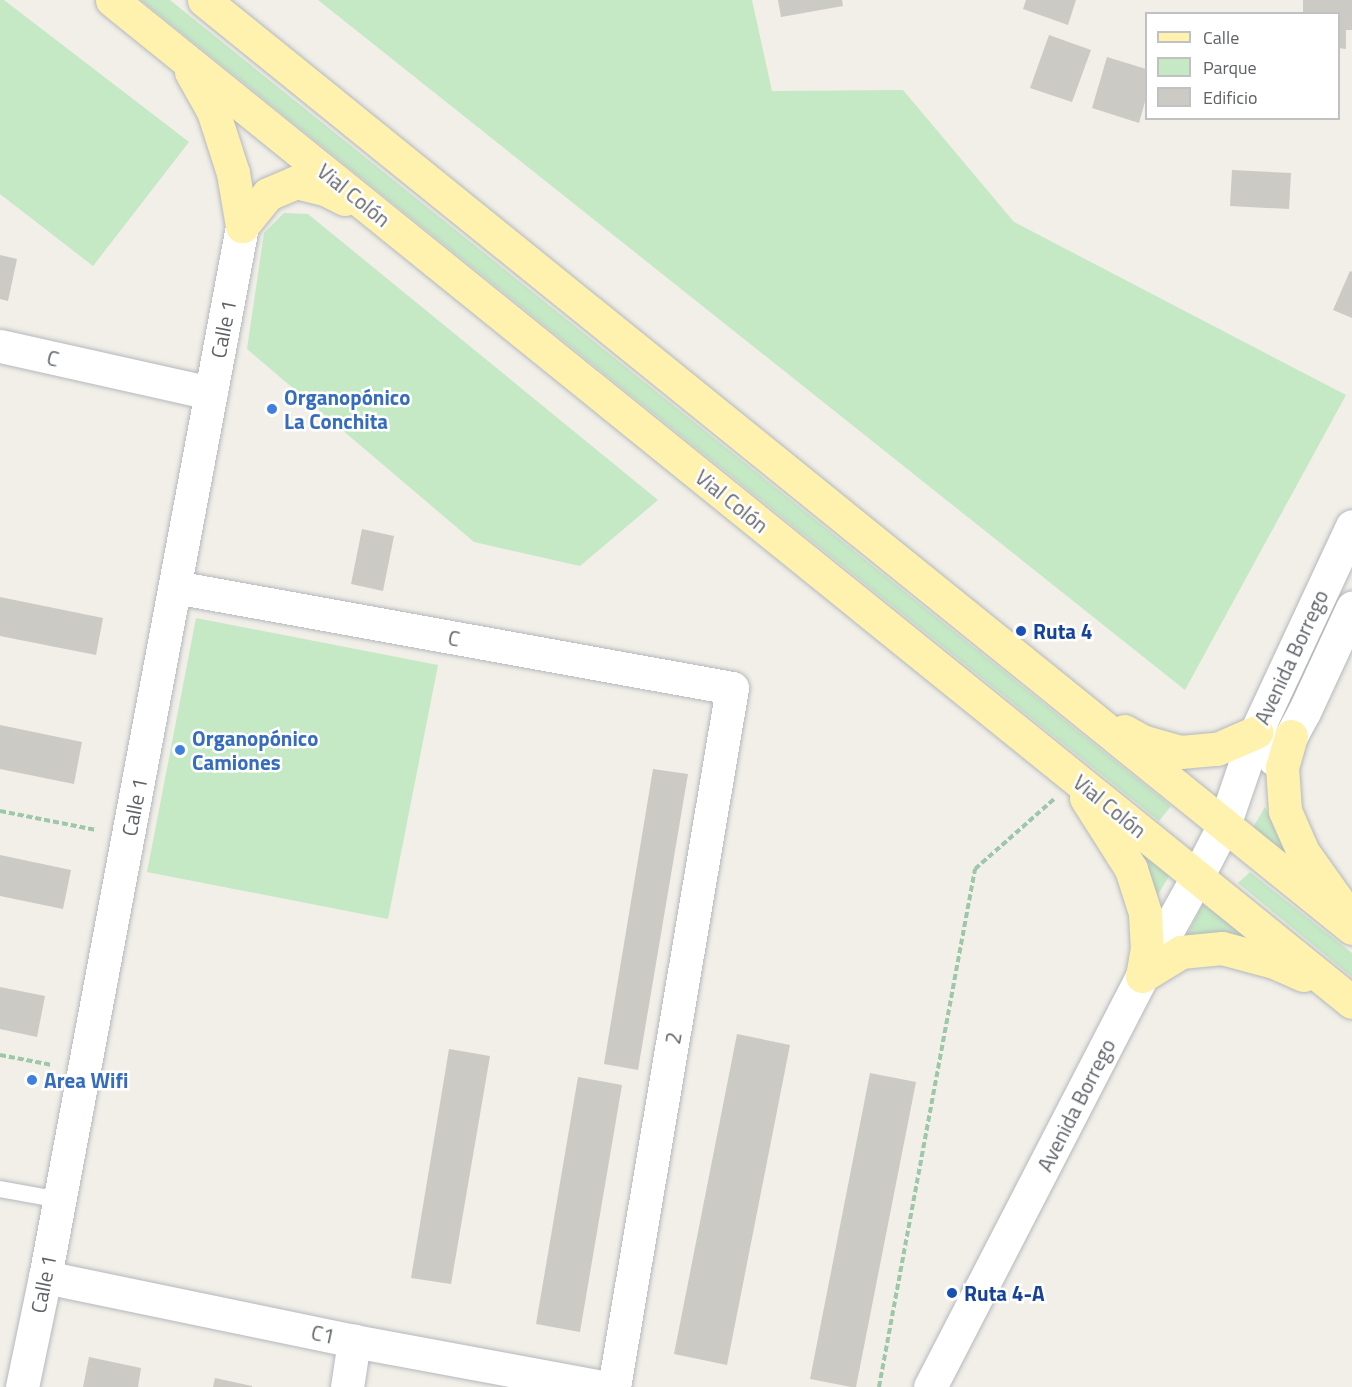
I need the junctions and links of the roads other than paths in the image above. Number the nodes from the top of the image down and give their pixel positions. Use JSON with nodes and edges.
{"nodes":[{"id":1,"x":112,"y":0,"type":"edge"},
{"id":2,"x":204,"y":0,"type":"edge"},
{"id":3,"x":181,"y":55,"type":"junction"},
{"id":4,"x":381,"y":217,"type":"junction"},
{"id":5,"x":242,"y":226,"type":"junction"},
{"id":6,"x":0,"y":346,"type":"edge"},
{"id":7,"x":211,"y":393,"type":"junction"},
{"id":8,"x":1352,"y":526,"type":"edge"},
{"id":9,"x":175,"y":587,"type":"junction"},
{"id":10,"x":1352,"y":608,"type":"edge"},
{"id":11,"x":732,"y":688,"type":"joint"},
{"id":12,"x":1082,"y":710,"type":"junction"},
{"id":13,"x":1256,"y":732,"type":"junction"},
{"id":14,"x":1291,"y":736,"type":"junction"},
{"id":15,"x":1065,"y":784,"type":"junction"},
{"id":16,"x":1224,"y":825,"type":"junction"},
{"id":17,"x":1197,"y":877,"type":"junction"},
{"id":18,"x":1352,"y":920,"type":"edge"},
{"id":19,"x":1352,"y":928,"type":"edge"},
{"id":20,"x":1142,"y":976,"type":"junction"},
{"id":21,"x":1346,"y":997,"type":"edge"},
{"id":22,"x":0,"y":1189,"type":"edge"},
{"id":23,"x":60,"y":1200,"type":"junction"},
{"id":24,"x":45,"y":1278,"type":"junction"},
{"id":25,"x":354,"y":1341,"type":"junction"},
{"id":26,"x":22,"y":1387,"type":"edge"},
{"id":27,"x":346,"y":1387,"type":"edge"},
{"id":28,"x":601,"y":1387,"type":"edge"},
{"id":29,"x":614,"y":1387,"type":"edge"},
{"id":30,"x":930,"y":1387,"type":"edge"}],
"edges":[{"from":1,"to":3,"type":"main road","name":"Vial Colón"},
{"from":2,"to":12,"type":"main road"},
{"from":3,"to":4,"type":"main road","name":"Vial Colón"},
{"from":3,"to":5,"type":"main road"},
{"from":4,"to":5,"type":"main road"},
{"from":4,"to":15,"type":"main road","name":"Vial Colón"},
{"from":5,"to":7,"type":"street","name":"Calle 1"},
{"from":6,"to":7,"type":"street","name":"C"},
{"from":7,"to":9,"type":"street","name":"Calle 1"},
{"from":8,"to":13,"type":"street","name":"Avenida Borrego"},
{"from":9,"to":11,"type":"street","name":"C"},
{"from":9,"to":23,"type":"street","name":"Calle 1"},
{"from":10,"to":14,"type":"street","name":"Avenida Borrego"},
{"from":11,"to":29,"type":"street","name":"2"},
{"from":12,"to":13,"type":"main road"},
{"from":12,"to":16,"type":"main road"},
{"from":13,"to":16,"type":"street","name":"Avenida Borrego"},
{"from":14,"to":16,"type":"street","name":"Avenida Borrego"},
{"from":14,"to":18,"type":"main road"},
{"from":15,"to":17,"type":"main road","name":"Vial Colón"},
{"from":15,"to":20,"type":"main road"},
{"from":16,"to":17,"type":"street","name":"Avenida Borrego"},
{"from":16,"to":19,"type":"main road"},
{"from":17,"to":20,"type":"street","name":"Avenida Borrego"},
{"from":17,"to":21,"type":"main road","name":"Vial Colón"},
{"from":20,"to":21,"type":"main road"},
{"from":20,"to":30,"type":"street","name":"Avenida Borrego"},
{"from":22,"to":23,"type":"lane"},
{"from":23,"to":24,"type":"street","name":"Calle 1"},
{"from":24,"to":25,"type":"street","name":"C1"},
{"from":24,"to":26,"type":"street","name":"Calle 1"},
{"from":25,"to":27,"type":"street"},
{"from":25,"to":28,"type":"street","name":"C1"}]}
